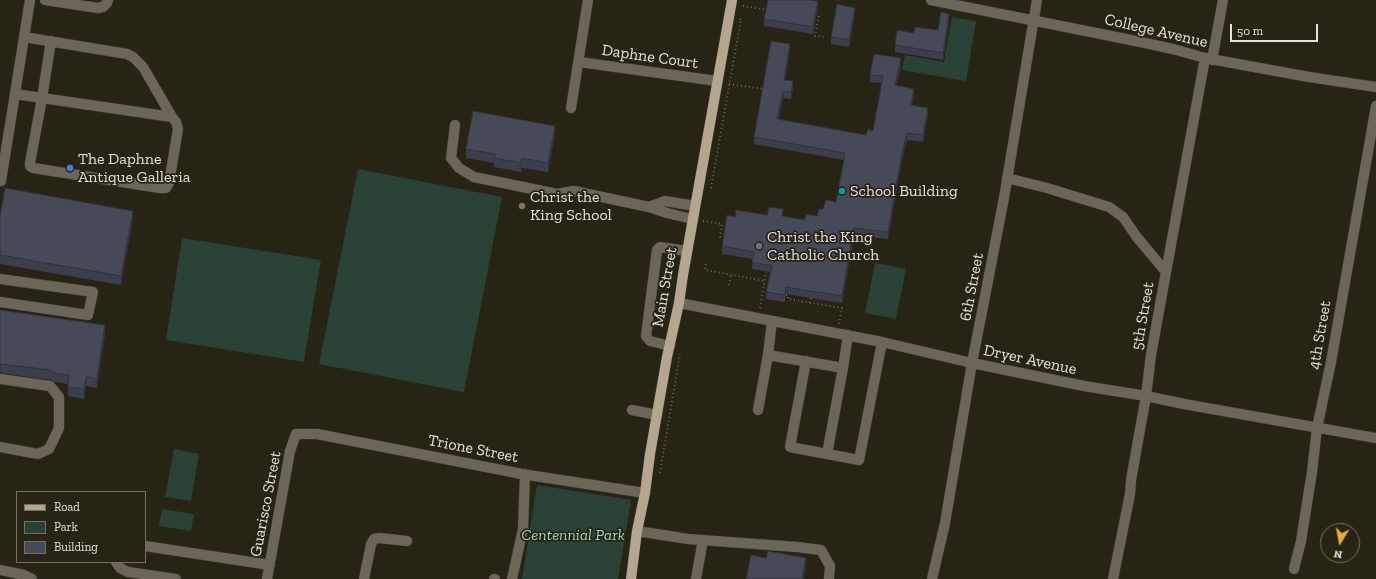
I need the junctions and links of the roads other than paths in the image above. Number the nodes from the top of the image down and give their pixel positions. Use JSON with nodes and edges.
{"nodes":[{"id":1,"x":30,"y":0,"type":"edge"},
{"id":2,"x":45,"y":0,"type":"edge"},
{"id":3,"x":108,"y":0,"type":"edge"},
{"id":4,"x":588,"y":0,"type":"edge"},
{"id":5,"x":732,"y":0,"type":"edge"},
{"id":6,"x":930,"y":0,"type":"edge"},
{"id":7,"x":1036,"y":0,"type":"edge"},
{"id":8,"x":1223,"y":0,"type":"edge"},
{"id":9,"x":1033,"y":21,"type":"junction"},
{"id":10,"x":24,"y":37,"type":"junction"},
{"id":11,"x":50,"y":41,"type":"junction"},
{"id":12,"x":1208,"y":59,"type":"junction"},
{"id":13,"x":579,"y":62,"type":"junction"},
{"id":14,"x":717,"y":81,"type":"junction"},
{"id":15,"x":1376,"y":87,"type":"edge"},
{"id":16,"x":15,"y":94,"type":"junction"},
{"id":17,"x":42,"y":98,"type":"junction"},
{"id":18,"x":1376,"y":106,"type":"edge"},
{"id":19,"x":571,"y":108,"type":"dead end"},
{"id":20,"x":172,"y":116,"type":"junction"},
{"id":21,"x":455,"y":125,"type":"dead end"},
{"id":22,"x":1007,"y":178,"type":"junction"},
{"id":23,"x":0,"y":181,"type":"edge"},
{"id":24,"x":649,"y":206,"type":"junction"},
{"id":25,"x":695,"y":206,"type":"junction"},
{"id":26,"x":692,"y":219,"type":"junction"},
{"id":27,"x":687,"y":251,"type":"junction"},
{"id":28,"x":1166,"y":272,"type":"junction"},
{"id":29,"x":0,"y":279,"type":"edge"},
{"id":30,"x":0,"y":302,"type":"edge"},
{"id":31,"x":679,"y":303,"type":"junction"},
{"id":32,"x":772,"y":320,"type":"junction"},
{"id":33,"x":848,"y":335,"type":"junction"},
{"id":34,"x":882,"y":342,"type":"junction"},
{"id":35,"x":670,"y":346,"type":"junction"},
{"id":36,"x":768,"y":354,"type":"junction"},
{"id":37,"x":806,"y":361,"type":"junction"},
{"id":38,"x":972,"y":363,"type":"junction"},
{"id":39,"x":843,"y":368,"type":"junction"},
{"id":40,"x":0,"y":379,"type":"edge"},
{"id":41,"x":1146,"y":396,"type":"junction"},
{"id":42,"x":632,"y":410,"type":"dead end"},
{"id":43,"x":758,"y":410,"type":"dead end"},
{"id":44,"x":657,"y":415,"type":"junction"},
{"id":45,"x":1317,"y":428,"type":"junction"},
{"id":46,"x":296,"y":434,"type":"joint"},
{"id":47,"x":1376,"y":438,"type":"edge"},
{"id":48,"x":0,"y":447,"type":"edge"},
{"id":49,"x":827,"y":454,"type":"junction"},
{"id":50,"x":525,"y":474,"type":"junction"},
{"id":51,"x":645,"y":493,"type":"junction"},
{"id":52,"x":636,"y":531,"type":"junction"},
{"id":53,"x":703,"y":540,"type":"junction"},
{"id":54,"x":407,"y":542,"type":"dead end"},
{"id":55,"x":146,"y":546,"type":"edge"},
{"id":56,"x":117,"y":563,"type":"edge"},
{"id":57,"x":270,"y":565,"type":"junction"},
{"id":58,"x":1294,"y":569,"type":"dead end"},
{"id":59,"x":0,"y":570,"type":"edge"},
{"id":60,"x":32,"y":579,"type":"edge"},
{"id":61,"x":176,"y":579,"type":"edge"},
{"id":62,"x":268,"y":579,"type":"edge"},
{"id":63,"x":364,"y":579,"type":"edge"},
{"id":64,"x":512,"y":579,"type":"edge"},
{"id":65,"x":631,"y":579,"type":"edge"},
{"id":66,"x":696,"y":579,"type":"edge"},
{"id":67,"x":829,"y":579,"type":"edge"},
{"id":68,"x":932,"y":579,"type":"edge"},
{"id":69,"x":1113,"y":579,"type":"edge"}],
"edges":[{"from":1,"to":10,"type":"street"},
{"from":2,"to":3,"type":"street"},
{"from":4,"to":13,"type":"street"},
{"from":5,"to":14,"type":"main road","name":"Main Street"},
{"from":6,"to":9,"type":"street","name":"College Avenue"},
{"from":7,"to":9,"type":"street","name":"6th Street"},
{"from":8,"to":12,"type":"street","name":"5th Street"},
{"from":9,"to":12,"type":"street","name":"College Avenue"},
{"from":9,"to":22,"type":"street","name":"6th Street"},
{"from":10,"to":11,"type":"street"},
{"from":10,"to":16,"type":"street"},
{"from":11,"to":17,"type":"street"},
{"from":11,"to":20,"type":"street"},
{"from":12,"to":15,"type":"street","name":"College Avenue"},
{"from":12,"to":28,"type":"street","name":"5th Street"},
{"from":13,"to":14,"type":"street","name":"Daphne Court"},
{"from":13,"to":19,"type":"street"},
{"from":14,"to":25,"type":"main road","name":"Main Street"},
{"from":16,"to":17,"type":"street"},
{"from":16,"to":23,"type":"street"},
{"from":17,"to":20,"type":"street"},
{"from":17,"to":20,"type":"street"},
{"from":18,"to":45,"type":"street","name":"4th Street"},
{"from":21,"to":24,"type":"street"},
{"from":22,"to":28,"type":"street"},
{"from":22,"to":38,"type":"street","name":"6th Street"},
{"from":24,"to":25,"type":"street"},
{"from":24,"to":26,"type":"street"},
{"from":25,"to":26,"type":"main road","name":"Main Street"},
{"from":26,"to":27,"type":"main road","name":"Main Street"},
{"from":27,"to":31,"type":"main road","name":"Main Street"},
{"from":27,"to":35,"type":"street"},
{"from":28,"to":41,"type":"street","name":"5th Street"},
{"from":29,"to":30,"type":"street"},
{"from":31,"to":32,"type":"street","name":"Dryer Avenue"},
{"from":31,"to":35,"type":"main road","name":"Main Street"},
{"from":32,"to":33,"type":"street","name":"Dryer Avenue"},
{"from":32,"to":36,"type":"street"},
{"from":33,"to":34,"type":"street","name":"Dryer Avenue"},
{"from":33,"to":39,"type":"street"},
{"from":34,"to":38,"type":"street","name":"Dryer Avenue"},
{"from":34,"to":49,"type":"street"},
{"from":35,"to":44,"type":"main road","name":"Main Street"},
{"from":36,"to":37,"type":"street"},
{"from":36,"to":43,"type":"street"},
{"from":37,"to":39,"type":"street"},
{"from":37,"to":49,"type":"street"},
{"from":38,"to":41,"type":"street","name":"Dryer Avenue"},
{"from":38,"to":68,"type":"street","name":"6th Street"},
{"from":39,"to":49,"type":"street"},
{"from":40,"to":48,"type":"street"},
{"from":41,"to":45,"type":"street","name":"Dryer Avenue"},
{"from":41,"to":69,"type":"street","name":"5th Street"},
{"from":42,"to":44,"type":"street"},
{"from":44,"to":51,"type":"main road","name":"Main Street"},
{"from":45,"to":47,"type":"street","name":"Dryer Avenue"},
{"from":45,"to":58,"type":"street","name":"4th Street"},
{"from":46,"to":50,"type":"street","name":"Trione Street"},
{"from":46,"to":57,"type":"street","name":"Guarisco Street"},
{"from":50,"to":51,"type":"street","name":"Trione Street"},
{"from":50,"to":64,"type":"street"},
{"from":51,"to":52,"type":"main road","name":"Main Street"},
{"from":52,"to":53,"type":"street"},
{"from":52,"to":65,"type":"main road","name":"Main Street"},
{"from":53,"to":66,"type":"street"},
{"from":53,"to":67,"type":"street"},
{"from":54,"to":63,"type":"street"},
{"from":55,"to":57,"type":"street"},
{"from":56,"to":61,"type":"street"},
{"from":57,"to":62,"type":"street","name":"Guarisco Street"},
{"from":59,"to":60,"type":"street"}]}
